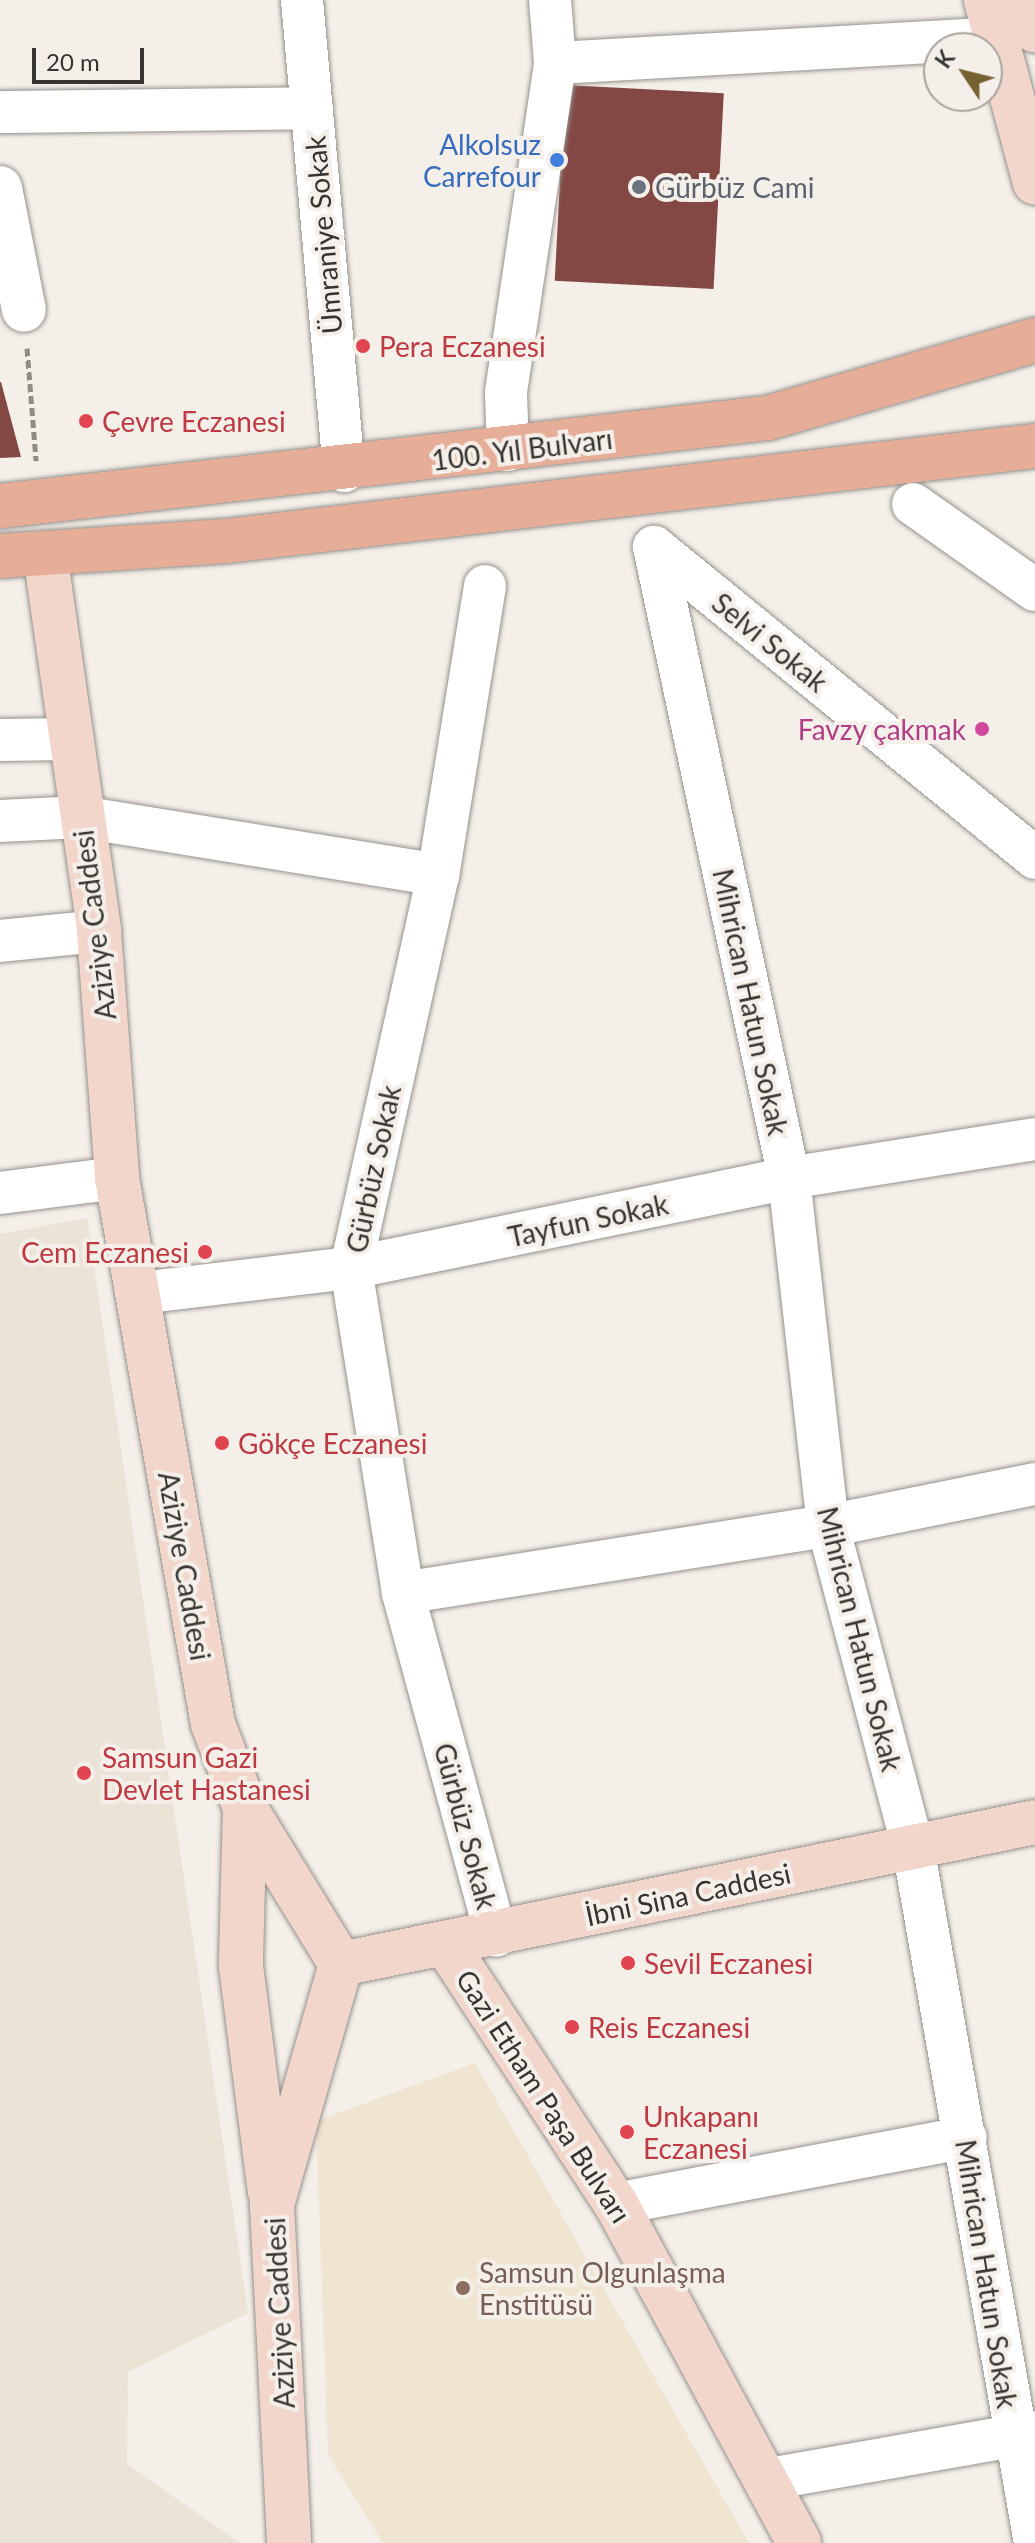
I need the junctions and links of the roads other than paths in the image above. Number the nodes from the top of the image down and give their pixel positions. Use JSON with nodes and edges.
{"nodes":[{"id":1,"x":302,"y":0,"type":"edge"},
{"id":2,"x":550,"y":0,"type":"edge"},
{"id":3,"x":1025,"y":0,"type":"edge"},
{"id":4,"x":1006,"y":23,"type":"edge"},
{"id":5,"x":555,"y":63,"type":"junction"},
{"id":6,"x":312,"y":108,"type":"junction"},
{"id":7,"x":0,"y":112,"type":"edge"},
{"id":8,"x":1035,"y":183,"type":"edge"},
{"id":9,"x":0,"y":188,"type":"edge"},
{"id":10,"x":24,"y":310,"type":"road end"},
{"id":11,"x":1035,"y":340,"type":"edge"},
{"id":12,"x":1035,"y":446,"type":"edge"},
{"id":13,"x":508,"y":450,"type":"junction"},
{"id":14,"x":344,"y":471,"type":"junction"},
{"id":15,"x":20,"y":504,"type":"edge"},
{"id":16,"x":913,"y":504,"type":"dead end"},
{"id":17,"x":654,"y":547,"type":"joint"},
{"id":18,"x":45,"y":554,"type":"junction"},
{"id":19,"x":0,"y":556,"type":"edge"},
{"id":20,"x":485,"y":586,"type":"dead end"},
{"id":21,"x":1035,"y":590,"type":"edge"},
{"id":22,"x":69,"y":739,"type":"junction"},
{"id":23,"x":0,"y":740,"type":"edge"},
{"id":24,"x":81,"y":817,"type":"junction"},
{"id":25,"x":0,"y":821,"type":"edge"},
{"id":26,"x":1035,"y":858,"type":"edge"},
{"id":27,"x":438,"y":875,"type":"junction"},
{"id":28,"x":99,"y":931,"type":"junction"},
{"id":29,"x":0,"y":941,"type":"edge"},
{"id":30,"x":1035,"y":1139,"type":"edge"},
{"id":31,"x":117,"y":1178,"type":"junction"},
{"id":32,"x":789,"y":1178,"type":"junction"},
{"id":33,"x":0,"y":1193,"type":"edge"},
{"id":34,"x":351,"y":1268,"type":"junction"},
{"id":35,"x":140,"y":1293,"type":"junction"},
{"id":36,"x":1035,"y":1484,"type":"edge"},
{"id":37,"x":828,"y":1526,"type":"junction"},
{"id":38,"x":403,"y":1593,"type":"junction"},
{"id":39,"x":245,"y":1808,"type":"junction"},
{"id":40,"x":1035,"y":1822,"type":"edge"},
{"id":41,"x":913,"y":1847,"type":"junction"},
{"id":42,"x":496,"y":1936,"type":"junction"},
{"id":43,"x":447,"y":1946,"type":"junction"},
{"id":44,"x":341,"y":1964,"type":"junction"},
{"id":45,"x":966,"y":2137,"type":"junction"},
{"id":46,"x":616,"y":2204,"type":"junction"},
{"id":47,"x":272,"y":2205,"type":"junction"},
{"id":48,"x":1023,"y":2434,"type":"edge"},
{"id":49,"x":769,"y":2479,"type":"junction"},
{"id":50,"x":289,"y":2543,"type":"edge"},
{"id":51,"x":799,"y":2543,"type":"edge"},
{"id":52,"x":1035,"y":2543,"type":"edge"}],
"edges":[{"from":1,"to":6,"type":"street","name":"Ümraniye Sokak"},
{"from":2,"to":5,"type":"street"},
{"from":3,"to":4,"type":"main road"},
{"from":4,"to":5,"type":"street"},
{"from":4,"to":8,"type":"main road"},
{"from":5,"to":13,"type":"street"},
{"from":6,"to":7,"type":"street"},
{"from":6,"to":14,"type":"street","name":"Ümraniye Sokak"},
{"from":9,"to":10,"type":"street"},
{"from":11,"to":13,"type":"main road","name":"100. Yıl Bulvarı"},
{"from":12,"to":18,"type":"main road","name":"100. Yıl Bulvarı"},
{"from":13,"to":14,"type":"main road","name":"100. Yıl Bulvarı"},
{"from":14,"to":15,"type":"main road","name":"100. Yıl Bulvarı"},
{"from":16,"to":21,"type":"street"},
{"from":17,"to":26,"type":"street","name":"Selvi Sokak"},
{"from":17,"to":32,"type":"street","name":"Mihrican Hatun Sokak"},
{"from":18,"to":19,"type":"main road","name":"100. Yıl Bulvarı"},
{"from":18,"to":22,"type":"main road","name":"Aziziye Caddesi"},
{"from":20,"to":27,"type":"street","name":"Gürbüz Sokak"},
{"from":22,"to":23,"type":"street"},
{"from":22,"to":24,"type":"main road","name":"Aziziye Caddesi"},
{"from":24,"to":25,"type":"street"},
{"from":24,"to":27,"type":"street"},
{"from":24,"to":28,"type":"main road","name":"Aziziye Caddesi"},
{"from":27,"to":34,"type":"street","name":"Gürbüz Sokak"},
{"from":28,"to":29,"type":"street"},
{"from":28,"to":31,"type":"main road","name":"Aziziye Caddesi"},
{"from":30,"to":32,"type":"street","name":"Tayfun Sokak"},
{"from":31,"to":33,"type":"street"},
{"from":31,"to":35,"type":"main road","name":"Aziziye Caddesi"},
{"from":32,"to":34,"type":"street","name":"Tayfun Sokak"},
{"from":32,"to":37,"type":"street","name":"Mihrican Hatun Sokak"},
{"from":34,"to":35,"type":"street","name":"Tayfun Sokak"},
{"from":34,"to":38,"type":"street","name":"Gürbüz Sokak"},
{"from":35,"to":39,"type":"main road","name":"Aziziye Caddesi"},
{"from":36,"to":37,"type":"street"},
{"from":37,"to":38,"type":"street"},
{"from":37,"to":41,"type":"street","name":"Mihrican Hatun Sokak"},
{"from":38,"to":42,"type":"street","name":"Gürbüz Sokak"},
{"from":39,"to":44,"type":"main road","name":"Aziziye Caddesi"},
{"from":39,"to":47,"type":"main road"},
{"from":40,"to":41,"type":"main road","name":"İbni Sina Caddesi"},
{"from":41,"to":42,"type":"main road","name":"İbni Sina Caddesi"},
{"from":41,"to":45,"type":"street","name":"Mihrican Hatun Sokak"},
{"from":42,"to":43,"type":"main road","name":"İbni Sina Caddesi"},
{"from":43,"to":44,"type":"main road","name":"İbni Sina Caddesi"},
{"from":43,"to":46,"type":"main road","name":"Gazi Etham Paşa Bulvarı"},
{"from":44,"to":47,"type":"main road","name":"Aziziye Caddesi"},
{"from":45,"to":46,"type":"street"},
{"from":45,"to":48,"type":"street","name":"Mihrican Hatun Sokak"},
{"from":46,"to":49,"type":"main road","name":"Gazi Etham Paşa Bulvarı"},
{"from":47,"to":50,"type":"main road","name":"Aziziye Caddesi"},
{"from":48,"to":49,"type":"street"},
{"from":48,"to":52,"type":"street","name":"Mihrican Hatun Sokak"},
{"from":49,"to":51,"type":"main road","name":"Gazi Etham Paşa Bulvarı"}]}
